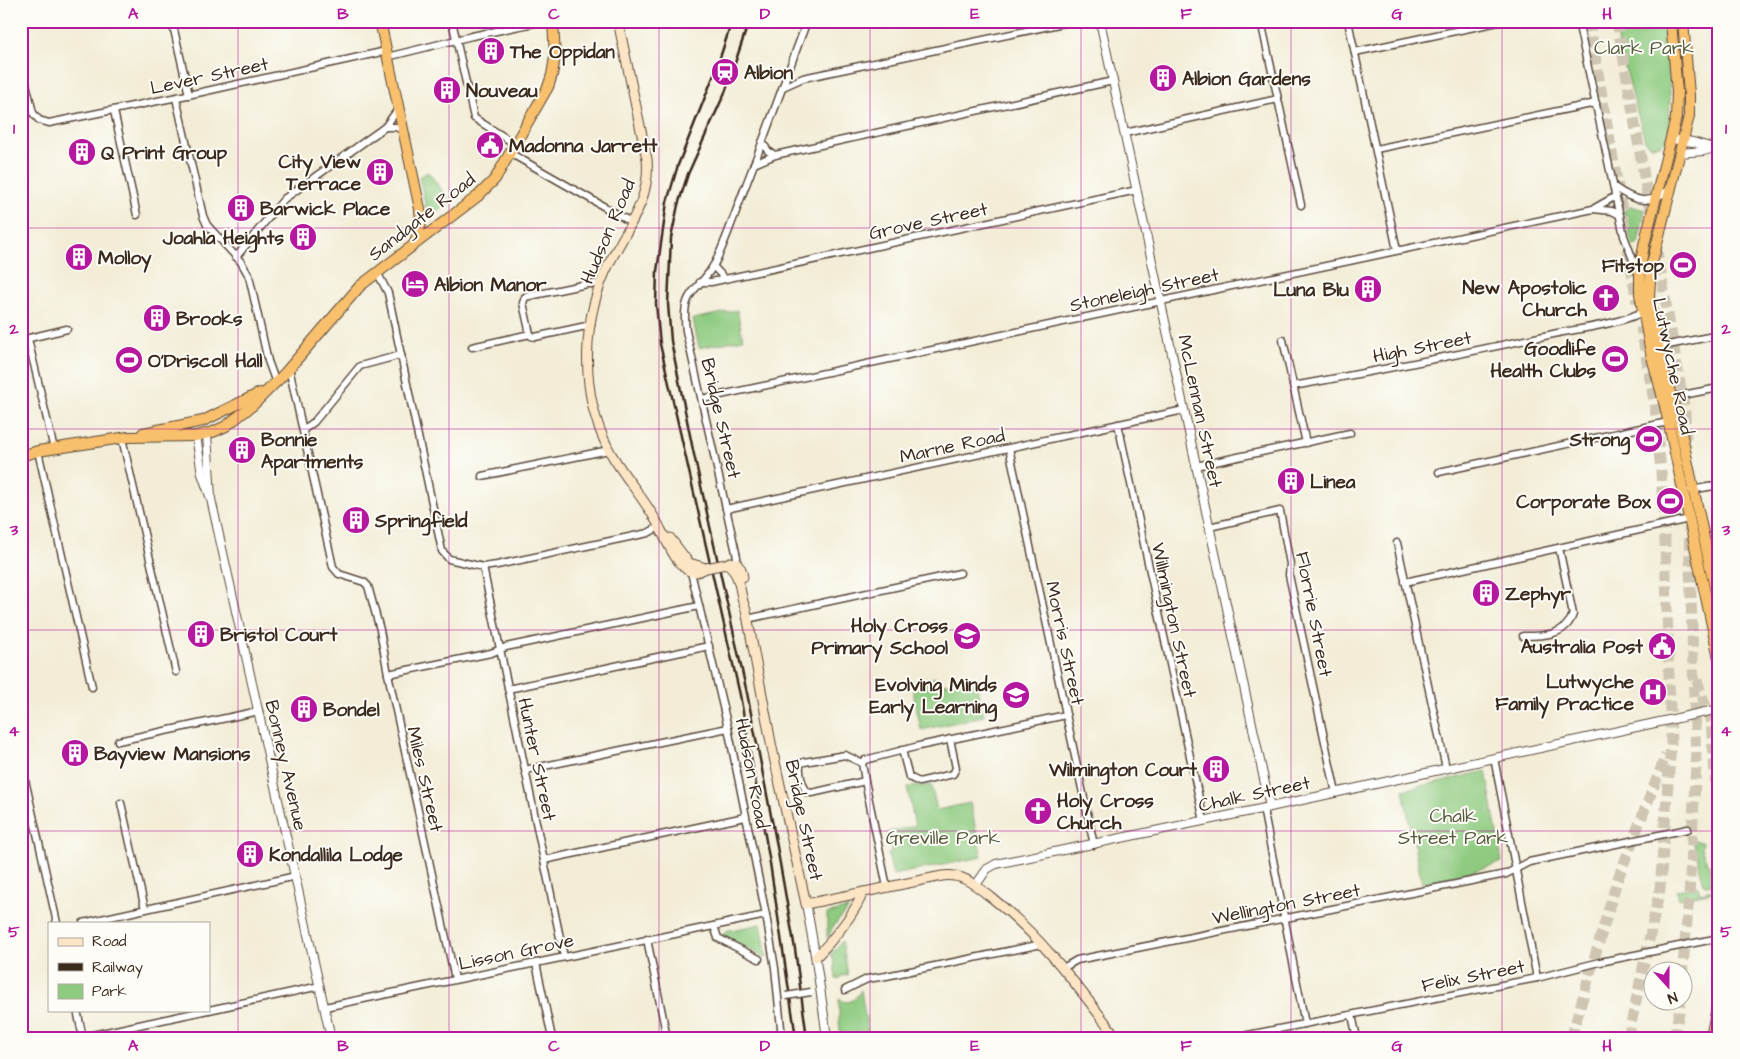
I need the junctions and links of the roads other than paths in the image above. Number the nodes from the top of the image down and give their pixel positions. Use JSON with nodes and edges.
{"nodes":[{"id":1,"x":172,"y":21,"type":"edge"},
{"id":2,"x":380,"y":21,"type":"edge"},
{"id":3,"x":452,"y":21,"type":"edge"},
{"id":4,"x":544,"y":21,"type":"edge"},
{"id":5,"x":552,"y":21,"type":"edge"},
{"id":6,"x":618,"y":21,"type":"edge"},
{"id":7,"x":807,"y":21,"type":"edge"},
{"id":8,"x":1073,"y":21,"type":"edge"},
{"id":9,"x":1100,"y":21,"type":"edge"},
{"id":10,"x":1261,"y":21,"type":"edge"},
{"id":11,"x":1348,"y":21,"type":"edge"},
{"id":12,"x":1503,"y":21,"type":"edge"},
{"id":13,"x":1578,"y":21,"type":"edge"},
{"id":14,"x":1671,"y":21,"type":"edge"},
{"id":15,"x":1683,"y":21,"type":"edge"},
{"id":16,"x":456,"y":41,"type":"junction"},
{"id":17,"x":1355,"y":52,"type":"junction"},
{"id":18,"x":387,"y":54,"type":"junction"},
{"id":19,"x":21,"y":62,"type":"edge"},
{"id":20,"x":789,"y":72,"type":"junction"},
{"id":21,"x":803,"y":78,"type":"junction"},
{"id":22,"x":1113,"y":82,"type":"junction"},
{"id":23,"x":783,"y":87,"type":"junction"},
{"id":24,"x":189,"y":95,"type":"junction"},
{"id":25,"x":176,"y":98,"type":"junction"},
{"id":26,"x":1278,"y":99,"type":"junction"},
{"id":27,"x":1596,"y":103,"type":"junction"},
{"id":28,"x":399,"y":108,"type":"junction"},
{"id":29,"x":114,"y":111,"type":"junction"},
{"id":30,"x":385,"y":127,"type":"junction"},
{"id":31,"x":404,"y":131,"type":"junction"},
{"id":32,"x":1125,"y":133,"type":"junction"},
{"id":33,"x":1671,"y":139,"type":"junction"},
{"id":34,"x":1683,"y":140,"type":"junction"},
{"id":35,"x":762,"y":142,"type":"junction"},
{"id":36,"x":1716,"y":147,"type":"edge"},
{"id":37,"x":513,"y":149,"type":"junction"},
{"id":38,"x":1376,"y":149,"type":"junction"},
{"id":39,"x":1680,"y":153,"type":"junction"},
{"id":40,"x":775,"y":155,"type":"junction"},
{"id":41,"x":754,"y":164,"type":"junction"},
{"id":42,"x":1614,"y":187,"type":"junction"},
{"id":43,"x":1671,"y":188,"type":"junction"},
{"id":44,"x":1137,"y":190,"type":"junction"},
{"id":45,"x":1616,"y":196,"type":"junction"},
{"id":46,"x":1656,"y":198,"type":"junction"},
{"id":47,"x":1301,"y":205,"type":"dead end"},
{"id":48,"x":1592,"y":208,"type":"junction"},
{"id":49,"x":137,"y":215,"type":"dead end"},
{"id":50,"x":1620,"y":215,"type":"junction"},
{"id":51,"x":631,"y":222,"type":"junction"},
{"id":52,"x":415,"y":243,"type":"junction"},
{"id":53,"x":1397,"y":250,"type":"junction"},
{"id":54,"x":236,"y":257,"type":"junction"},
{"id":55,"x":713,"y":266,"type":"junction"},
{"id":56,"x":377,"y":272,"type":"junction"},
{"id":57,"x":1639,"y":277,"type":"junction"},
{"id":58,"x":725,"y":279,"type":"junction"},
{"id":59,"x":700,"y":282,"type":"junction"},
{"id":60,"x":601,"y":284,"type":"junction"},
{"id":61,"x":1160,"y":300,"type":"junction"},
{"id":62,"x":1643,"y":312,"type":"junction"},
{"id":63,"x":591,"y":325,"type":"junction"},
{"id":64,"x":67,"y":330,"type":"dead end"},
{"id":65,"x":530,"y":334,"type":"junction"},
{"id":66,"x":1719,"y":335,"type":"edge"},
{"id":67,"x":25,"y":339,"type":"edge"},
{"id":68,"x":1283,"y":340,"type":"dead end"},
{"id":69,"x":472,"y":347,"type":"dead end"},
{"id":70,"x":1658,"y":347,"type":"junction"},
{"id":71,"x":401,"y":355,"type":"junction"},
{"id":72,"x":290,"y":368,"type":"junction"},
{"id":73,"x":274,"y":384,"type":"junction"},
{"id":74,"x":1293,"y":386,"type":"junction"},
{"id":75,"x":1719,"y":388,"type":"edge"},
{"id":76,"x":1672,"y":397,"type":"junction"},
{"id":77,"x":702,"y":399,"type":"junction"},
{"id":78,"x":1184,"y":410,"type":"junction"},
{"id":79,"x":199,"y":422,"type":"junction"},
{"id":80,"x":1668,"y":422,"type":"junction"},
{"id":81,"x":1118,"y":424,"type":"junction"},
{"id":82,"x":303,"y":430,"type":"junction"},
{"id":83,"x":207,"y":434,"type":"junction"},
{"id":84,"x":1350,"y":434,"type":"dead end"},
{"id":85,"x":196,"y":436,"type":"junction"},
{"id":86,"x":125,"y":438,"type":"junction"},
{"id":87,"x":1306,"y":443,"type":"junction"},
{"id":88,"x":1010,"y":448,"type":"junction"},
{"id":89,"x":54,"y":449,"type":"junction"},
{"id":90,"x":609,"y":450,"type":"junction"},
{"id":91,"x":38,"y":451,"type":"junction"},
{"id":92,"x":21,"y":456,"type":"edge"},
{"id":93,"x":1196,"y":466,"type":"junction"},
{"id":94,"x":1439,"y":472,"type":"dead end"},
{"id":95,"x":482,"y":476,"type":"dead end"},
{"id":96,"x":1719,"y":485,"type":"edge"},
{"id":97,"x":1689,"y":491,"type":"junction"},
{"id":98,"x":211,"y":499,"type":"junction"},
{"id":99,"x":726,"y":509,"type":"junction"},
{"id":100,"x":1689,"y":519,"type":"junction"},
{"id":101,"x":660,"y":527,"type":"junction"},
{"id":102,"x":1209,"y":527,"type":"junction"},
{"id":103,"x":1396,"y":543,"type":"dead end"},
{"id":104,"x":1559,"y":548,"type":"junction"},
{"id":105,"x":726,"y":564,"type":"junction"},
{"id":106,"x":737,"y":564,"type":"junction"},
{"id":107,"x":483,"y":567,"type":"junction"},
{"id":108,"x":692,"y":568,"type":"junction"},
{"id":109,"x":960,"y":573,"type":"dead end"},
{"id":110,"x":1405,"y":582,"type":"junction"},
{"id":111,"x":699,"y":606,"type":"junction"},
{"id":112,"x":1719,"y":607,"type":"edge"},
{"id":113,"x":747,"y":615,"type":"junction"},
{"id":114,"x":1523,"y":636,"type":"dead end"},
{"id":115,"x":709,"y":646,"type":"junction"},
{"id":116,"x":500,"y":649,"type":"junction"},
{"id":117,"x":1719,"y":658,"type":"edge"},
{"id":118,"x":176,"y":672,"type":"dead end"},
{"id":119,"x":388,"y":674,"type":"junction"},
{"id":120,"x":92,"y":688,"type":"dead end"},
{"id":121,"x":508,"y":689,"type":"junction"},
{"id":122,"x":1719,"y":709,"type":"edge"},
{"id":123,"x":259,"y":711,"type":"junction"},
{"id":124,"x":1066,"y":715,"type":"junction"},
{"id":125,"x":728,"y":728,"type":"junction"},
{"id":126,"x":950,"y":739,"type":"junction"},
{"id":127,"x":118,"y":741,"type":"dead end"},
{"id":128,"x":902,"y":750,"type":"junction"},
{"id":129,"x":1494,"y":758,"type":"junction"},
{"id":130,"x":21,"y":762,"type":"edge"},
{"id":131,"x":862,"y":763,"type":"junction"},
{"id":132,"x":1446,"y":768,"type":"junction"},
{"id":133,"x":525,"y":770,"type":"junction"},
{"id":134,"x":865,"y":781,"type":"junction"},
{"id":135,"x":1336,"y":792,"type":"junction"},
{"id":136,"x":121,"y":803,"type":"dead end"},
{"id":137,"x":1266,"y":808,"type":"junction"},
{"id":138,"x":745,"y":817,"type":"junction"},
{"id":139,"x":1204,"y":821,"type":"junction"},
{"id":140,"x":1688,"y":829,"type":"dead end"},
{"id":141,"x":1094,"y":844,"type":"junction"},
{"id":142,"x":544,"y":860,"type":"junction"},
{"id":143,"x":1516,"y":869,"type":"junction"},
{"id":144,"x":296,"y":876,"type":"junction"},
{"id":145,"x":976,"y":885,"type":"junction"},
{"id":146,"x":887,"y":887,"type":"junction"},
{"id":147,"x":863,"y":892,"type":"junction"},
{"id":148,"x":806,"y":904,"type":"junction"},
{"id":149,"x":145,"y":909,"type":"junction"},
{"id":150,"x":766,"y":915,"type":"junction"},
{"id":151,"x":1284,"y":918,"type":"junction"},
{"id":152,"x":57,"y":922,"type":"edge"},
{"id":153,"x":87,"y":922,"type":"edge"},
{"id":154,"x":714,"y":926,"type":"junction"},
{"id":155,"x":1719,"y":938,"type":"edge"},
{"id":156,"x":647,"y":939,"type":"junction"},
{"id":157,"x":1042,"y":944,"type":"junction"},
{"id":158,"x":816,"y":956,"type":"junction"},
{"id":159,"x":564,"y":957,"type":"junction"},
{"id":160,"x":759,"y":959,"type":"dead end"},
{"id":161,"x":536,"y":963,"type":"junction"},
{"id":162,"x":1063,"y":968,"type":"junction"},
{"id":163,"x":1537,"y":978,"type":"junction"},
{"id":164,"x":455,"y":979,"type":"junction"},
{"id":165,"x":320,"y":986,"type":"junction"},
{"id":166,"x":845,"y":990,"type":"dead end"},
{"id":167,"x":820,"y":991,"type":"junction"},
{"id":168,"x":1719,"y":997,"type":"edge"},
{"id":169,"x":777,"y":998,"type":"junction"},
{"id":170,"x":325,"y":1007,"type":"junction"},
{"id":171,"x":210,"y":1010,"type":"edge"},
{"id":172,"x":77,"y":1012,"type":"edge"},
{"id":173,"x":199,"y":1012,"type":"edge"},
{"id":174,"x":1352,"y":1014,"type":"junction"},
{"id":175,"x":1305,"y":1024,"type":"junction"},
{"id":176,"x":1115,"y":1037,"type":"edge"},
{"id":177,"x":83,"y":1038,"type":"edge"},
{"id":178,"x":332,"y":1038,"type":"edge"},
{"id":179,"x":552,"y":1038,"type":"edge"},
{"id":180,"x":667,"y":1038,"type":"edge"},
{"id":181,"x":782,"y":1038,"type":"edge"},
{"id":182,"x":827,"y":1038,"type":"edge"},
{"id":183,"x":1233,"y":1038,"type":"edge"},
{"id":184,"x":1357,"y":1038,"type":"edge"},
{"id":185,"x":1711,"y":1038,"type":"edge"}],
"edges":[{"from":1,"to":24,"type":"street"},
{"from":2,"to":18,"type":"highway"},
{"from":3,"to":16,"type":"street"},
{"from":4,"to":16,"type":"street","name":"Lever Street"},
{"from":5,"to":37,"type":"highway","name":"Sandgate Road"},
{"from":6,"to":51,"type":"main road","name":"Hudson Road"},
{"from":7,"to":20,"type":"street","name":"Bridge Street"},
{"from":8,"to":21,"type":"street"},
{"from":9,"to":22,"type":"street","name":"McLennan Street"},
{"from":10,"to":26,"type":"street"},
{"from":11,"to":17,"type":"street"},
{"from":12,"to":17,"type":"street"},
{"from":13,"to":27,"type":"street"},
{"from":14,"to":33,"type":"highway","name":"Lutwyche Road"},
{"from":15,"to":34,"type":"highway","name":"Lutwyche Road"},
{"from":16,"to":18,"type":"street","name":"Lever Street"},
{"from":16,"to":37,"type":"street"},
{"from":17,"to":38,"type":"street"},
{"from":18,"to":24,"type":"street","name":"Lever Street"},
{"from":18,"to":28,"type":"highway"},
{"from":19,"to":29,"type":"street","name":"Lever Street"},
{"from":20,"to":21,"type":"street"},
{"from":20,"to":23,"type":"street","name":"Bridge Street"},
{"from":21,"to":23,"type":"street"},
{"from":22,"to":32,"type":"street","name":"McLennan Street"},
{"from":22,"to":40,"type":"street"},
{"from":23,"to":35,"type":"street","name":"Bridge Street"},
{"from":24,"to":25,"type":"street","name":"Lever Street"},
{"from":25,"to":29,"type":"street","name":"Lever Street"},
{"from":25,"to":54,"type":"street"},
{"from":26,"to":32,"type":"street"},
{"from":26,"to":47,"type":"street"},
{"from":27,"to":38,"type":"street"},
{"from":27,"to":42,"type":"street"},
{"from":28,"to":30,"type":"street"},
{"from":28,"to":31,"type":"highway"},
{"from":29,"to":49,"type":"street"},
{"from":30,"to":31,"type":"street"},
{"from":30,"to":54,"type":"street"},
{"from":31,"to":52,"type":"highway"},
{"from":32,"to":44,"type":"street","name":"McLennan Street"},
{"from":33,"to":34,"type":"street"},
{"from":33,"to":46,"type":"highway","name":"Lutwyche Road"},
{"from":34,"to":36,"type":"street"},
{"from":34,"to":39,"type":"highway","name":"Lutwyche Road"},
{"from":35,"to":40,"type":"street"},
{"from":35,"to":41,"type":"street","name":"Bridge Street"},
{"from":36,"to":39,"type":"street"},
{"from":37,"to":51,"type":"street"},
{"from":37,"to":52,"type":"highway","name":"Sandgate Road"},
{"from":38,"to":53,"type":"street"},
{"from":39,"to":43,"type":"highway","name":"Lutwyche Road"},
{"from":40,"to":41,"type":"street"},
{"from":41,"to":55,"type":"street","name":"Bridge Street"},
{"from":42,"to":45,"type":"street"},
{"from":42,"to":46,"type":"street"},
{"from":43,"to":46,"type":"street"},
{"from":43,"to":70,"type":"highway","name":"Lutwyche Road"},
{"from":44,"to":58,"type":"street","name":"Grove Street"},
{"from":44,"to":61,"type":"street","name":"McLennan Street"},
{"from":45,"to":48,"type":"street","name":"Stoneleigh Street"},
{"from":45,"to":50,"type":"street"},
{"from":46,"to":57,"type":"highway","name":"Lutwyche Road"},
{"from":48,"to":50,"type":"street","name":"Stoneleigh Street"},
{"from":48,"to":53,"type":"street","name":"Stoneleigh Street"},
{"from":50,"to":57,"type":"street"},
{"from":51,"to":60,"type":"main road","name":"Hudson Road"},
{"from":52,"to":56,"type":"highway","name":"Sandgate Road"},
{"from":53,"to":61,"type":"street","name":"Stoneleigh Street"},
{"from":54,"to":73,"type":"street"},
{"from":55,"to":58,"type":"street"},
{"from":55,"to":59,"type":"street","name":"Bridge Street"},
{"from":56,"to":71,"type":"street"},
{"from":56,"to":72,"type":"highway","name":"Sandgate Road"},
{"from":57,"to":62,"type":"highway","name":"Lutwyche Road"},
{"from":58,"to":59,"type":"street","name":"Grove Street"},
{"from":59,"to":77,"type":"street","name":"Bridge Street"},
{"from":60,"to":63,"type":"main road","name":"Hudson Road"},
{"from":60,"to":65,"type":"street"},
{"from":61,"to":77,"type":"street","name":"Stoneleigh Street"},
{"from":61,"to":78,"type":"street","name":"McLennan Street"},
{"from":62,"to":74,"type":"street","name":"High Street"},
{"from":62,"to":80,"type":"highway","name":"Lutwyche Road"},
{"from":63,"to":65,"type":"street"},
{"from":63,"to":90,"type":"main road","name":"Hudson Road"},
{"from":64,"to":67,"type":"street"},
{"from":65,"to":69,"type":"street"},
{"from":66,"to":70,"type":"street"},
{"from":67,"to":89,"type":"street"},
{"from":68,"to":74,"type":"street"},
{"from":70,"to":76,"type":"highway","name":"Lutwyche Road"},
{"from":71,"to":82,"type":"street"},
{"from":71,"to":107,"type":"street"},
{"from":72,"to":73,"type":"highway","name":"Sandgate Road"},
{"from":72,"to":82,"type":"street"},
{"from":73,"to":79,"type":"highway","name":"Sandgate Road"},
{"from":73,"to":83,"type":"highway","name":"Sandgate Road"},
{"from":74,"to":87,"type":"street"},
{"from":75,"to":76,"type":"street"},
{"from":76,"to":97,"type":"highway","name":"Lutwyche Road"},
{"from":77,"to":99,"type":"street","name":"Bridge Street"},
{"from":78,"to":81,"type":"street","name":"Marne Road"},
{"from":78,"to":93,"type":"street","name":"McLennan Street"},
{"from":79,"to":83,"type":"highway"},
{"from":79,"to":85,"type":"highway"},
{"from":79,"to":86,"type":"highway","name":"Sandgate Road"},
{"from":80,"to":94,"type":"street"},
{"from":80,"to":97,"type":"highway","name":"Lutwyche Road"},
{"from":81,"to":88,"type":"street","name":"Marne Road"},
{"from":81,"to":139,"type":"street","name":"Willmington Street"},
{"from":82,"to":119,"type":"street","name":"Miles Street"},
{"from":83,"to":85,"type":"highway","name":"Sandgate Road"},
{"from":83,"to":98,"type":"street","name":"Bonney Avenue"},
{"from":84,"to":87,"type":"street"},
{"from":85,"to":86,"type":"highway","name":"Sandgate Road"},
{"from":85,"to":98,"type":"street","name":"Bonney Avenue"},
{"from":86,"to":89,"type":"highway","name":"Sandgate Road"},
{"from":86,"to":118,"type":"street"},
{"from":87,"to":93,"type":"street"},
{"from":88,"to":99,"type":"street","name":"Marne Road"},
{"from":88,"to":124,"type":"street","name":"Morris Street"},
{"from":89,"to":91,"type":"highway","name":"Sandgate Road"},
{"from":90,"to":95,"type":"street"},
{"from":90,"to":101,"type":"main road","name":"Hudson Road"},
{"from":91,"to":92,"type":"highway","name":"Sandgate Road"},
{"from":91,"to":120,"type":"street"},
{"from":93,"to":102,"type":"street","name":"McLennan Street"},
{"from":96,"to":97,"type":"street"},
{"from":97,"to":100,"type":"highway","name":"Lutwyche Road"},
{"from":97,"to":112,"type":"highway","name":"Lutwyche Road"},
{"from":98,"to":123,"type":"street","name":"Bonney Avenue"},
{"from":99,"to":106,"type":"street","name":"Bridge Street"},
{"from":100,"to":104,"type":"street"},
{"from":100,"to":117,"type":"highway","name":"Lutwyche Road"},
{"from":101,"to":107,"type":"street"},
{"from":101,"to":108,"type":"main road","name":"Hudson Road"},
{"from":102,"to":135,"type":"street","name":"Florrie Street"},
{"from":102,"to":137,"type":"street","name":"McLennan Street"},
{"from":103,"to":110,"type":"street"},
{"from":104,"to":110,"type":"street"},
{"from":104,"to":114,"type":"street"},
{"from":105,"to":106,"type":"main road"},
{"from":105,"to":108,"type":"main road","bridge":true},
{"from":105,"to":113,"type":"main road","name":"Bridge Street"},
{"from":106,"to":113,"type":"main road","name":"Bridge Street"},
{"from":107,"to":116,"type":"street","name":"Hunter Street"},
{"from":108,"to":111,"type":"street","name":"Hudson Road"},
{"from":109,"to":113,"type":"street"},
{"from":110,"to":132,"type":"street"},
{"from":111,"to":115,"type":"street","name":"Hudson Road"},
{"from":111,"to":116,"type":"street"},
{"from":113,"to":148,"type":"main road","name":"Bridge Street"},
{"from":115,"to":121,"type":"street"},
{"from":115,"to":125,"type":"street","name":"Hudson Road"},
{"from":116,"to":119,"type":"street"},
{"from":116,"to":121,"type":"street","name":"Hunter Street"},
{"from":119,"to":164,"type":"street","name":"Miles Street"},
{"from":121,"to":133,"type":"street","name":"Hunter Street"},
{"from":122,"to":129,"type":"street","name":"Chalk Street"},
{"from":123,"to":127,"type":"street"},
{"from":123,"to":144,"type":"street","name":"Bonney Avenue"},
{"from":124,"to":126,"type":"street"},
{"from":124,"to":141,"type":"street","name":"Morris Street"},
{"from":125,"to":133,"type":"street"},
{"from":125,"to":138,"type":"street","name":"Hudson Road"},
{"from":126,"to":128,"type":"street"},
{"from":126,"to":128,"type":"street"},
{"from":128,"to":131,"type":"street"},
{"from":129,"to":132,"type":"street","name":"Chalk Street"},
{"from":129,"to":143,"type":"street"},
{"from":130,"to":152,"type":"street"},
{"from":131,"to":134,"type":"street"},
{"from":131,"to":134,"type":"street"},
{"from":132,"to":135,"type":"street","name":"Chalk Street"},
{"from":133,"to":142,"type":"street","name":"Hunter Street"},
{"from":134,"to":146,"type":"street"},
{"from":135,"to":137,"type":"street","name":"Chalk Street"},
{"from":136,"to":149,"type":"street"},
{"from":137,"to":139,"type":"street","name":"Chalk Street"},
{"from":137,"to":151,"type":"street"},
{"from":138,"to":142,"type":"street"},
{"from":138,"to":150,"type":"street","name":"Hudson Road"},
{"from":139,"to":141,"type":"street","name":"Chalk Street"},
{"from":140,"to":143,"type":"street","name":"Wellington Street"},
{"from":141,"to":145,"type":"street","name":"Chalk Street"},
{"from":142,"to":159,"type":"street","name":"Hunter Street"},
{"from":143,"to":151,"type":"street","name":"Wellington Street"},
{"from":143,"to":163,"type":"street"},
{"from":144,"to":149,"type":"street"},
{"from":144,"to":165,"type":"street","name":"Bonney Avenue"},
{"from":145,"to":146,"type":"main road"},
{"from":145,"to":157,"type":"main road"},
{"from":146,"to":147,"type":"main road"},
{"from":147,"to":148,"type":"main road"},
{"from":147,"to":158,"type":"main road"},
{"from":148,"to":158,"type":"street","name":"Bridge Street"},
{"from":149,"to":153,"type":"street"},
{"from":150,"to":154,"type":"street","name":"Lisson Grove"},
{"from":150,"to":169,"type":"street","name":"Hudson Road"},
{"from":151,"to":162,"type":"street","name":"Wellington Street"},
{"from":151,"to":175,"type":"street"},
{"from":154,"to":156,"type":"street","name":"Lisson Grove"},
{"from":154,"to":160,"type":"street"},
{"from":155,"to":163,"type":"street","name":"Felix Street"},
{"from":156,"to":159,"type":"street","name":"Lisson Grove"},
{"from":156,"to":180,"type":"street"},
{"from":157,"to":162,"type":"main road"},
{"from":157,"to":166,"type":"street"},
{"from":158,"to":167,"type":"street","name":"Bridge Street"},
{"from":159,"to":161,"type":"street","name":"Lisson Grove"},
{"from":161,"to":164,"type":"street","name":"Lisson Grove"},
{"from":161,"to":179,"type":"street"},
{"from":162,"to":176,"type":"main road"},
{"from":163,"to":174,"type":"street","name":"Felix Street"},
{"from":164,"to":170,"type":"street","name":"Lisson Grove"},
{"from":165,"to":170,"type":"street","name":"Bonney Avenue"},
{"from":165,"to":171,"type":"street"},
{"from":167,"to":169,"type":"street","bridge":true},
{"from":167,"to":182,"type":"street","name":"Bridge Street"},
{"from":168,"to":185,"type":"highway"},
{"from":169,"to":181,"type":"street","name":"Hudson Road"},
{"from":170,"to":178,"type":"street","name":"Bonney Avenue"},
{"from":172,"to":177,"type":"street"},
{"from":173,"to":177,"type":"street"},
{"from":174,"to":175,"type":"street","name":"Felix Street"},
{"from":174,"to":184,"type":"street"},
{"from":175,"to":183,"type":"street","name":"Felix Street"}]}
